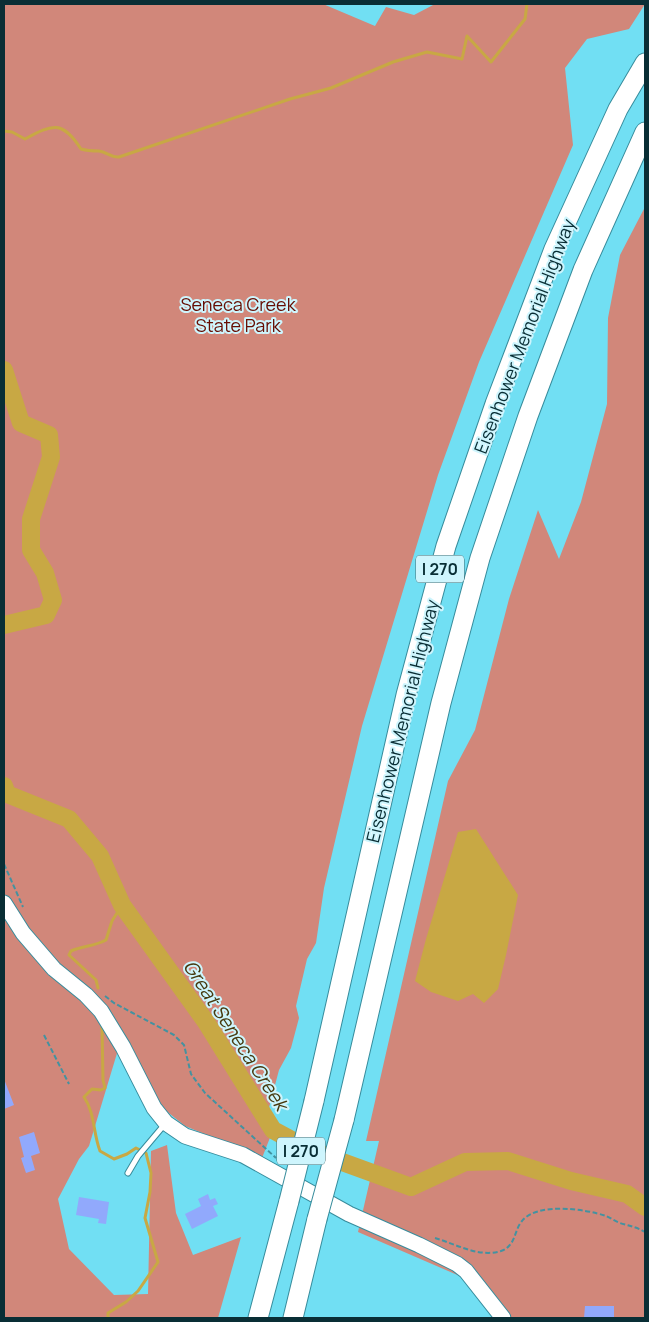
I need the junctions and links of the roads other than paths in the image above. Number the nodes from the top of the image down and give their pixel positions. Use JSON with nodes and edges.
{"nodes":[{"id":1,"x":645,"y":63,"type":"edge"},
{"id":2,"x":645,"y":132,"type":"edge"},
{"id":3,"x":4,"y":903,"type":"edge"},
{"id":4,"x":166,"y":1123,"type":"junction"},
{"id":5,"x":128,"y":1173,"type":"dead end"},
{"id":6,"x":258,"y":1318,"type":"edge"},
{"id":7,"x":293,"y":1318,"type":"edge"},
{"id":8,"x":503,"y":1318,"type":"edge"}],
"edges":[{"from":1,"to":6,"type":"highway","name":"Eisenhower Memorial Highway","number":"I 270","bridge":true},
{"from":2,"to":7,"type":"highway","number":"I 270","bridge":true},
{"from":3,"to":4,"type":"street"},
{"from":4,"to":5,"type":"lane"},
{"from":4,"to":8,"type":"street"}]}
